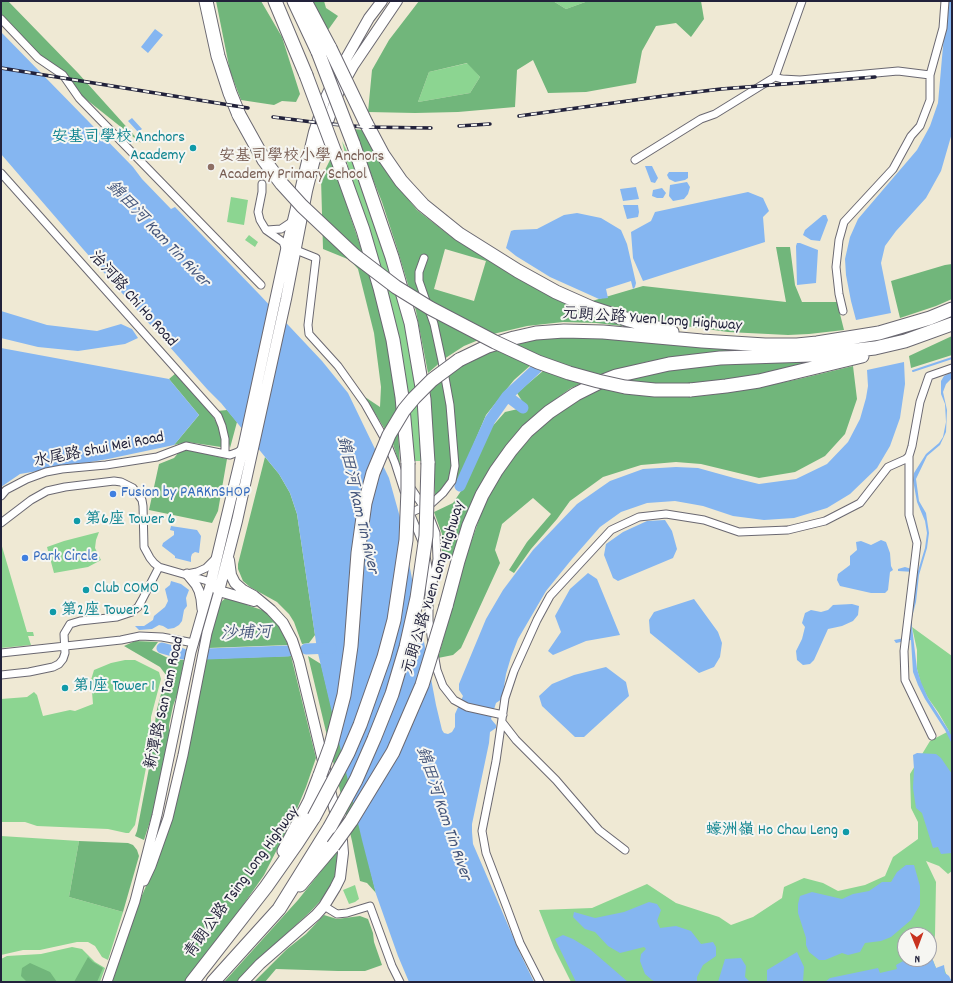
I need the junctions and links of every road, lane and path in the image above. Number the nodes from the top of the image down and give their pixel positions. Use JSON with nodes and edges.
{"nodes":[{"id":1,"x":206,"y":1,"type":"edge"},
{"id":2,"x":275,"y":1,"type":"edge"},
{"id":3,"x":294,"y":1,"type":"edge"},
{"id":4,"x":305,"y":1,"type":"edge"},
{"id":5,"x":397,"y":1,"type":"edge"},
{"id":6,"x":802,"y":1,"type":"edge"},
{"id":7,"x":945,"y":1,"type":"edge"},
{"id":8,"x":385,"y":2,"type":"edge"},
{"id":9,"x":1,"y":19,"type":"edge"},
{"id":10,"x":930,"y":75,"type":"junction"},
{"id":11,"x":774,"y":77,"type":"junction"},
{"id":12,"x":635,"y":160,"type":"dead end"},
{"id":13,"x":1,"y":173,"type":"edge"},
{"id":14,"x":262,"y":184,"type":"dead end"},
{"id":15,"x":293,"y":221,"type":"junction"},
{"id":16,"x":266,"y":230,"type":"junction"},
{"id":17,"x":291,"y":250,"type":"junction"},
{"id":18,"x":424,"y":258,"type":"dead end"},
{"id":19,"x":261,"y":285,"type":"dead end"},
{"id":20,"x":952,"y":309,"type":"edge"},
{"id":21,"x":843,"y":312,"type":"dead end"},
{"id":22,"x":952,"y":324,"type":"edge"},
{"id":23,"x":702,"y":341,"type":"junction"},
{"id":24,"x":894,"y":344,"type":"junction"},
{"id":25,"x":952,"y":368,"type":"edge"},
{"id":26,"x":244,"y":446,"type":"junction"},
{"id":27,"x":228,"y":454,"type":"junction"},
{"id":28,"x":909,"y":456,"type":"junction"},
{"id":29,"x":402,"y":463,"type":"junction"},
{"id":30,"x":236,"y":476,"type":"junction"},
{"id":31,"x":1,"y":496,"type":"edge"},
{"id":32,"x":425,"y":507,"type":"junction"},
{"id":33,"x":410,"y":513,"type":"junction"},
{"id":34,"x":1,"y":523,"type":"edge"},
{"id":35,"x":228,"y":556,"type":"junction"},
{"id":36,"x":217,"y":557,"type":"junction"},
{"id":37,"x":159,"y":567,"type":"junction"},
{"id":38,"x":187,"y":574,"type":"junction"},
{"id":39,"x":217,"y":585,"type":"junction"},
{"id":40,"x":243,"y":590,"type":"junction"},
{"id":41,"x":264,"y":604,"type":"junction"},
{"id":42,"x":429,"y":604,"type":"junction"},
{"id":43,"x":202,"y":612,"type":"junction"},
{"id":44,"x":207,"y":633,"type":"junction"},
{"id":45,"x":194,"y":643,"type":"junction"},
{"id":46,"x":64,"y":646,"type":"junction"},
{"id":47,"x":1,"y":653,"type":"edge"},
{"id":48,"x":1,"y":675,"type":"edge"},
{"id":49,"x":500,"y":717,"type":"junction"},
{"id":50,"x":932,"y":736,"type":"dead end"},
{"id":51,"x":302,"y":828,"type":"junction"},
{"id":52,"x":625,"y":850,"type":"dead end"},
{"id":53,"x":135,"y":901,"type":"junction"},
{"id":54,"x":324,"y":906,"type":"junction"},
{"id":55,"x":279,"y":909,"type":"junction"},
{"id":56,"x":107,"y":982,"type":"edge"},
{"id":57,"x":192,"y":982,"type":"edge"},
{"id":58,"x":213,"y":982,"type":"edge"},
{"id":59,"x":243,"y":982,"type":"edge"},
{"id":60,"x":400,"y":982,"type":"edge"},
{"id":61,"x":540,"y":982,"type":"edge"}],
"edges":[{"from":1,"to":24,"type":"highway","bridge":true},
{"from":2,"to":29,"type":"highway","name":"青朗公路 Tsing Long Highway","bridge":true},
{"from":3,"to":55,"type":"highway","bridge":true},
{"from":4,"to":23,"type":"highway","bridge":true},
{"from":5,"to":17,"type":"main road"},
{"from":6,"to":11,"type":"street"},
{"from":7,"to":10,"type":"street"},
{"from":8,"to":15,"type":"main road"},
{"from":9,"to":19,"type":"street"},
{"from":10,"to":11,"type":"street"},
{"from":10,"to":21,"type":"street"},
{"from":11,"to":12,"type":"street"},
{"from":13,"to":27,"type":"street","name":"治河路 Chi Ho Road"},
{"from":14,"to":16,"type":"street"},
{"from":15,"to":16,"type":"street"},
{"from":15,"to":17,"type":"main road"},
{"from":16,"to":17,"type":"street"},
{"from":17,"to":26,"type":"main road"},
{"from":17,"to":29,"type":"street"},
{"from":17,"to":35,"type":"main road"},
{"from":18,"to":32,"type":"street"},
{"from":20,"to":23,"type":"highway","name":"元朗公路 Yuen Long Highway"},
{"from":22,"to":24,"type":"highway","name":"元朗公路 Yuen Long Highway"},
{"from":23,"to":51,"type":"highway","name":"元朗公路 Yuen Long Highway","bridge":true},
{"from":24,"to":55,"type":"highway","name":"元朗公路 Yuen Long Highway","bridge":true},
{"from":25,"to":28,"type":"street"},
{"from":26,"to":27,"type":"street"},
{"from":26,"to":30,"type":"main road"},
{"from":27,"to":30,"type":"street"},
{"from":27,"to":31,"type":"street","name":"水尾路 Shui Mei Road"},
{"from":28,"to":49,"type":"street"},
{"from":28,"to":50,"type":"street"},
{"from":29,"to":32,"type":"street"},
{"from":29,"to":33,"type":"street"},
{"from":29,"to":51,"type":"highway","name":"青朗公路 Tsing Long Highway","bridge":true},
{"from":30,"to":36,"type":"main road"},
{"from":32,"to":33,"type":"street"},
{"from":32,"to":42,"type":"street"},
{"from":33,"to":42,"type":"street"},
{"from":34,"to":37,"type":"street"},
{"from":35,"to":39,"type":"main road"},
{"from":35,"to":40,"type":"main road"},
{"from":36,"to":38,"type":"street"},
{"from":36,"to":39,"type":"main road"},
{"from":37,"to":38,"type":"street"},
{"from":37,"to":46,"type":"street"},
{"from":38,"to":39,"type":"street"},
{"from":38,"to":43,"type":"street"},
{"from":39,"to":40,"type":"main road"},
{"from":39,"to":41,"type":"main road"},
{"from":39,"to":43,"type":"street","name":"新潭路 San Tam Road"},
{"from":39,"to":44,"type":"street","name":"新潭路 San Tam Road"},
{"from":40,"to":41,"type":"main road"},
{"from":41,"to":54,"type":"main road"},
{"from":42,"to":49,"type":"street"},
{"from":43,"to":45,"type":"street","name":"新潭路 San Tam Road"},
{"from":44,"to":45,"type":"street"},
{"from":44,"to":53,"type":"street","name":"新潭路 San Tam Road"},
{"from":45,"to":46,"type":"street"},
{"from":45,"to":53,"type":"street","name":"新潭路 San Tam Road"},
{"from":46,"to":47,"type":"street"},
{"from":46,"to":48,"type":"street"},
{"from":49,"to":52,"type":"street"},
{"from":49,"to":61,"type":"street"},
{"from":51,"to":57,"type":"highway","name":"青朗公路 Tsing Long Highway"},
{"from":53,"to":56,"type":"street","name":"新潭路 San Tam Road"},
{"from":54,"to":59,"type":"main road"},
{"from":54,"to":60,"type":"street"},
{"from":55,"to":58,"type":"highway"}]}
